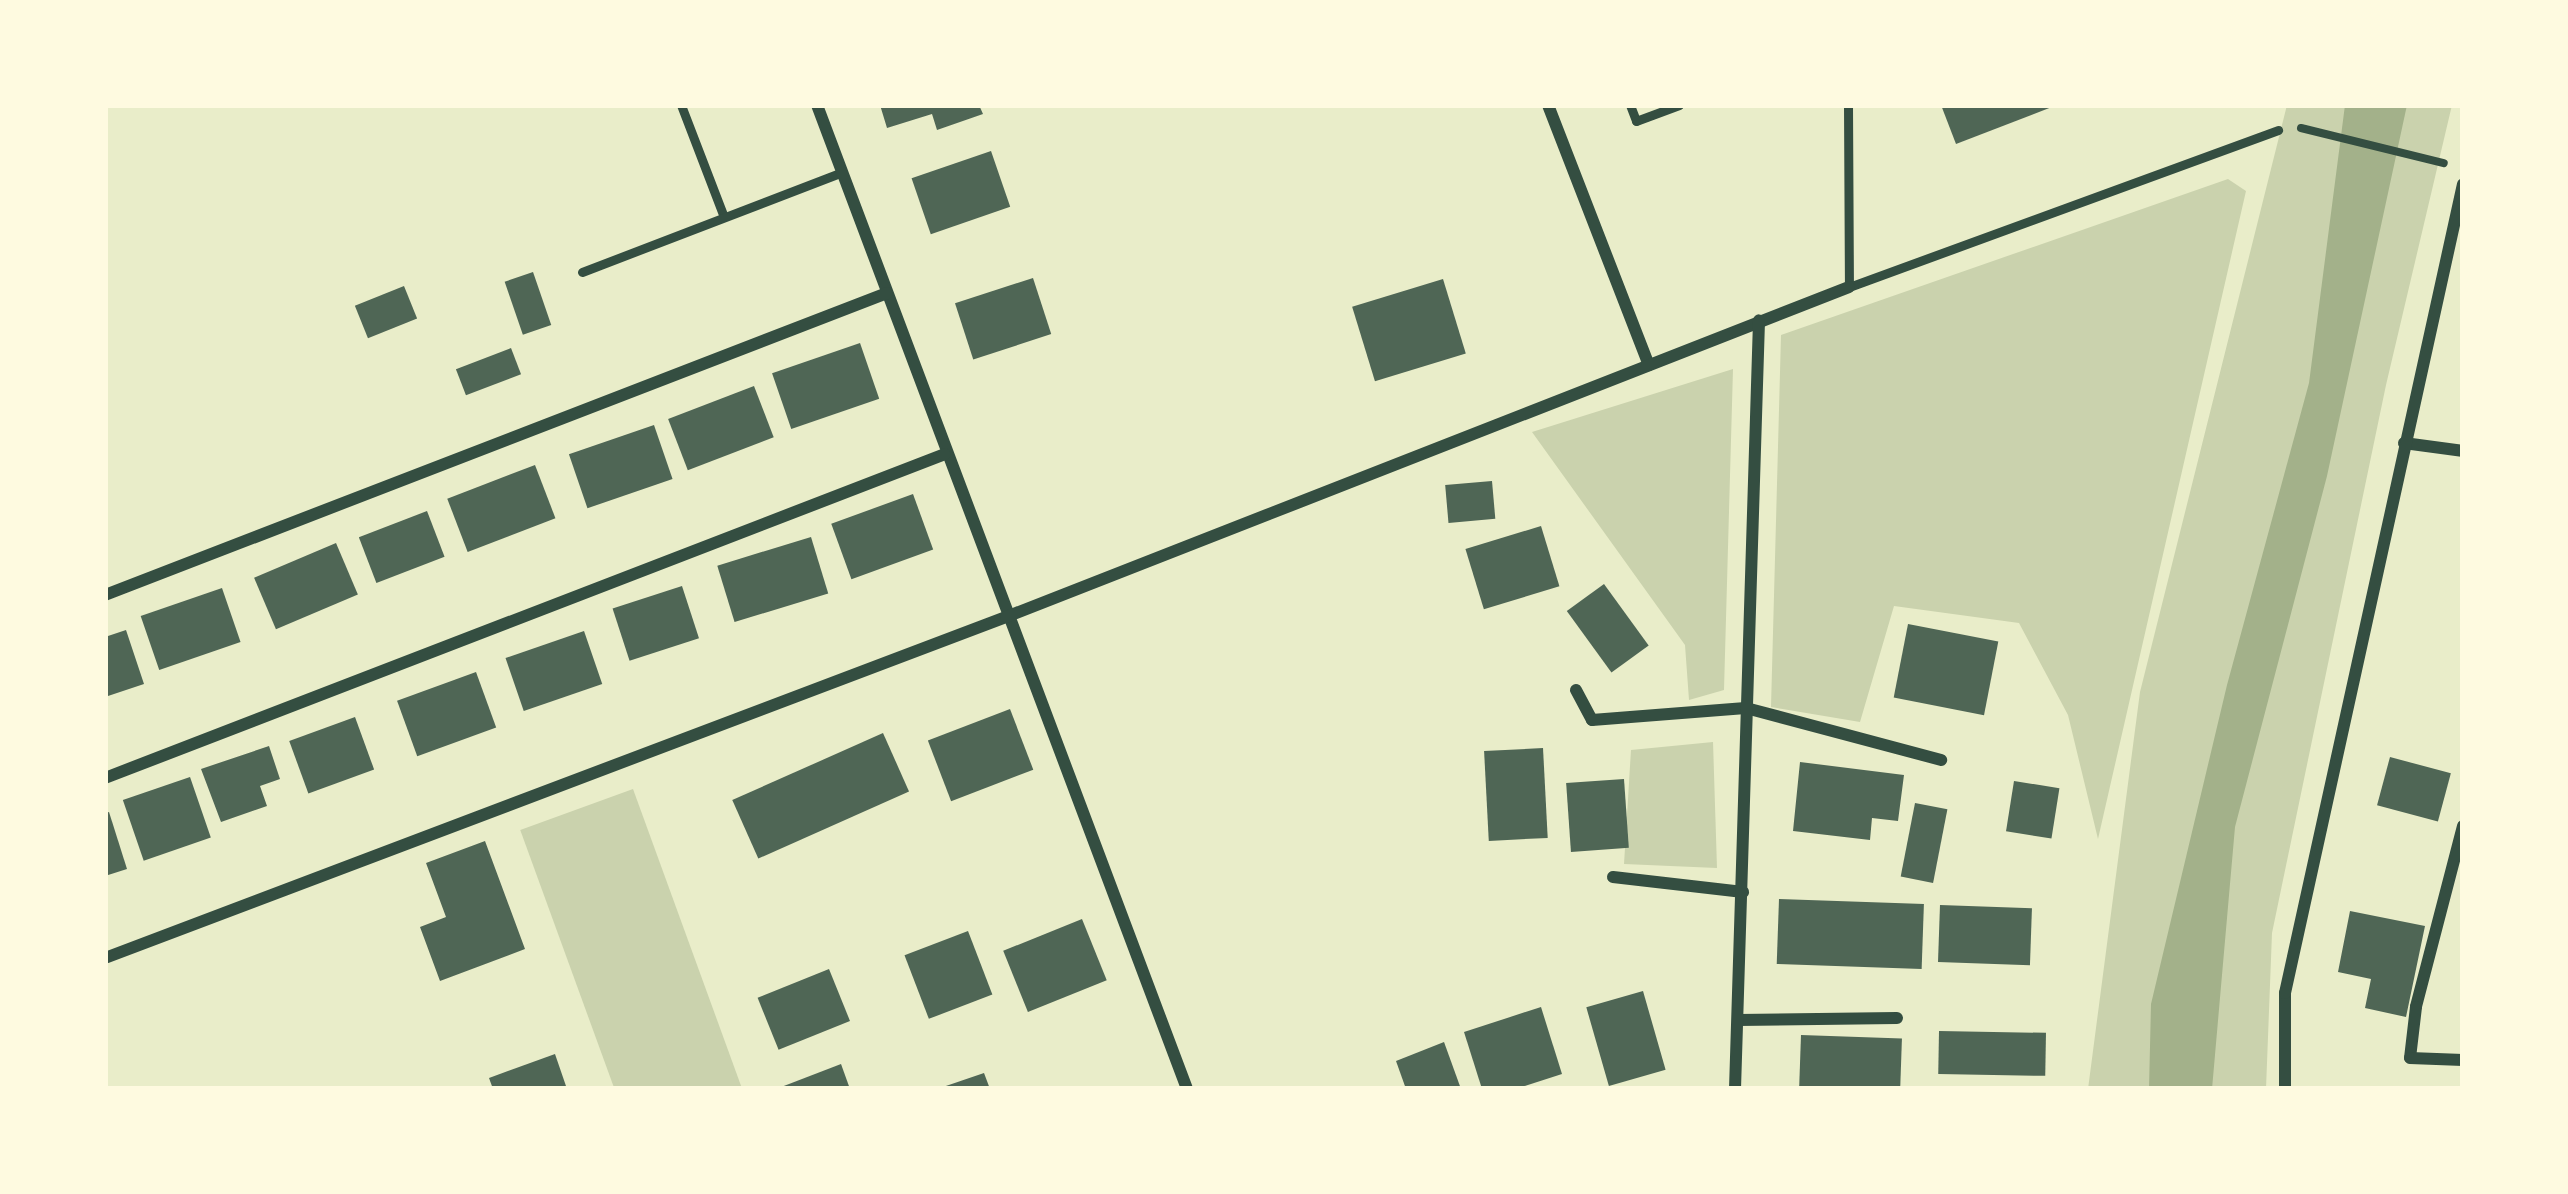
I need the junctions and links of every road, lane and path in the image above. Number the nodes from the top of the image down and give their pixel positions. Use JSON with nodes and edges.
{"nodes":[{"id":1,"x":681,"y":105,"type":"edge"},
{"id":2,"x":817,"y":105,"type":"edge"},
{"id":3,"x":1548,"y":105,"type":"edge"},
{"id":4,"x":1630,"y":105,"type":"edge"},
{"id":5,"x":1679,"y":105,"type":"edge"},
{"id":6,"x":1848,"y":105,"type":"edge"},
{"id":7,"x":2298,"y":127,"type":"dead end"},
{"id":8,"x":2278,"y":130,"type":"dead end"},
{"id":9,"x":2433,"y":160,"type":"dead end"},
{"id":10,"x":842,"y":172,"type":"junction"},
{"id":11,"x":2463,"y":184,"type":"edge"},
{"id":12,"x":724,"y":217,"type":"junction"},
{"id":13,"x":2457,"y":239,"type":"edge"},
{"id":14,"x":582,"y":272,"type":"dead end"},
{"id":15,"x":1849,"y":287,"type":"junction"},
{"id":16,"x":887,"y":293,"type":"junction"},
{"id":17,"x":1759,"y":320,"type":"junction"},
{"id":18,"x":1649,"y":365,"type":"junction"},
{"id":19,"x":2404,"y":443,"type":"junction"},
{"id":20,"x":2463,"y":451,"type":"edge"},
{"id":21,"x":945,"y":454,"type":"junction"},
{"id":22,"x":105,"y":595,"type":"edge"},
{"id":23,"x":1006,"y":616,"type":"junction"},
{"id":24,"x":1576,"y":690,"type":"dead end"},
{"id":25,"x":1746,"y":708,"type":"junction"},
{"id":26,"x":1941,"y":760,"type":"dead end"},
{"id":27,"x":105,"y":778,"type":"edge"},
{"id":28,"x":2463,"y":826,"type":"edge"},
{"id":29,"x":1613,"y":877,"type":"dead end"},
{"id":30,"x":1743,"y":892,"type":"junction"},
{"id":31,"x":105,"y":958,"type":"edge"},
{"id":32,"x":1898,"y":1018,"type":"dead end"},
{"id":33,"x":1738,"y":1020,"type":"junction"},
{"id":34,"x":2463,"y":1060,"type":"edge"},
{"id":35,"x":1187,"y":1089,"type":"edge"},
{"id":36,"x":1735,"y":1089,"type":"edge"},
{"id":37,"x":2285,"y":1089,"type":"edge"}],
"edges":[{"from":1,"to":12,"type":"lane"},
{"from":2,"to":10,"type":"street"},
{"from":3,"to":18,"type":"street"},
{"from":4,"to":5,"type":"lane"},
{"from":6,"to":15,"type":"lane"},
{"from":7,"to":9,"type":"path"},
{"from":8,"to":15,"type":"lane"},
{"from":10,"to":12,"type":"lane"},
{"from":10,"to":16,"type":"street"},
{"from":11,"to":13,"type":"street"},
{"from":12,"to":14,"type":"lane"},
{"from":13,"to":19,"type":"street"},
{"from":15,"to":17,"type":"street"},
{"from":16,"to":21,"type":"street"},
{"from":16,"to":22,"type":"street"},
{"from":17,"to":18,"type":"street"},
{"from":17,"to":25,"type":"street"},
{"from":18,"to":23,"type":"street"},
{"from":19,"to":20,"type":"street"},
{"from":19,"to":37,"type":"street"},
{"from":21,"to":23,"type":"street"},
{"from":21,"to":27,"type":"street"},
{"from":23,"to":31,"type":"street"},
{"from":23,"to":35,"type":"street"},
{"from":24,"to":25,"type":"street"},
{"from":25,"to":26,"type":"street"},
{"from":25,"to":30,"type":"street"},
{"from":28,"to":34,"type":"street"},
{"from":29,"to":30,"type":"street"},
{"from":30,"to":33,"type":"street"},
{"from":32,"to":33,"type":"street"},
{"from":33,"to":36,"type":"street"}]}
